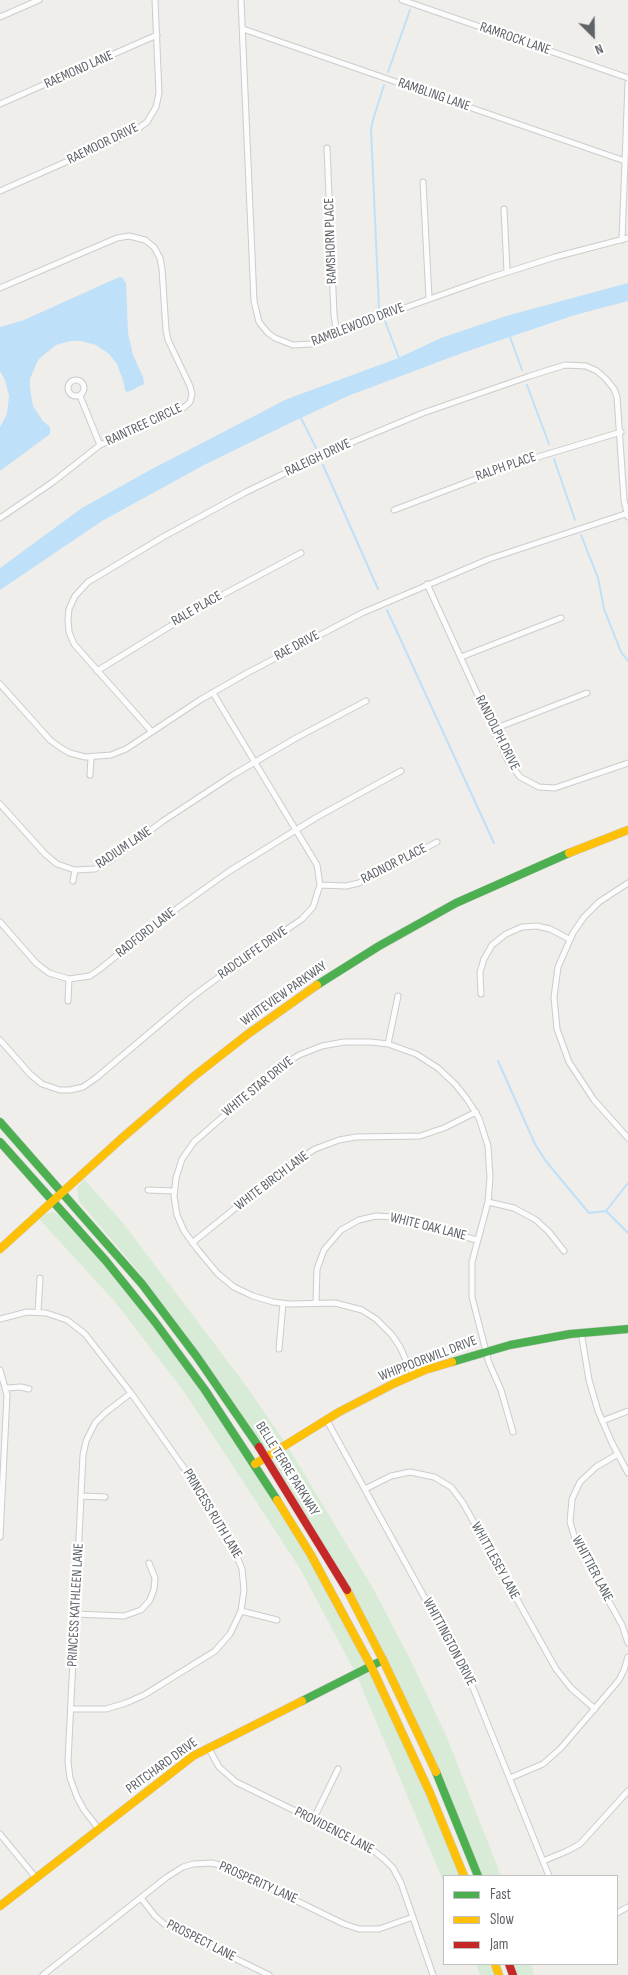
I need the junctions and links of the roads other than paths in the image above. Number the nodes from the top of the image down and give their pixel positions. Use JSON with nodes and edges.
{"nodes":[{"id":1,"x":39,"y":0,"type":"edge"},
{"id":2,"x":155,"y":0,"type":"edge"},
{"id":3,"x":242,"y":0,"type":"edge"},
{"id":4,"x":402,"y":0,"type":"edge"},
{"id":5,"x":0,"y":17,"type":"edge"},
{"id":6,"x":243,"y":29,"type":"junction"},
{"id":7,"x":157,"y":35,"type":"junction"},
{"id":8,"x":628,"y":78,"type":"edge"},
{"id":9,"x":628,"y":83,"type":"edge"},
{"id":10,"x":0,"y":104,"type":"edge"},
{"id":11,"x":327,"y":148,"type":"dead end"},
{"id":12,"x":625,"y":161,"type":"junction"},
{"id":13,"x":423,"y":182,"type":"dead end"},
{"id":14,"x":0,"y":191,"type":"edge"},
{"id":15,"x":504,"y":209,"type":"dead end"},
{"id":16,"x":625,"y":239,"type":"edge"},
{"id":17,"x":507,"y":272,"type":"junction"},
{"id":18,"x":0,"y":288,"type":"edge"},
{"id":19,"x":429,"y":298,"type":"junction"},
{"id":20,"x":337,"y":334,"type":"junction"},
{"id":21,"x":80,"y":396,"type":"dead end"},
{"id":22,"x":621,"y":432,"type":"junction"},
{"id":23,"x":100,"y":445,"type":"junction"},
{"id":24,"x":394,"y":510,"type":"dead end"},
{"id":25,"x":628,"y":514,"type":"edge"},
{"id":26,"x":0,"y":518,"type":"edge"},
{"id":27,"x":301,"y":553,"type":"dead end"},
{"id":28,"x":427,"y":584,"type":"junction"},
{"id":29,"x":561,"y":618,"type":"dead end"},
{"id":30,"x":461,"y":657,"type":"junction"},
{"id":31,"x":97,"y":671,"type":"junction"},
{"id":32,"x":0,"y":684,"type":"edge"},
{"id":33,"x":214,"y":693,"type":"junction"},
{"id":34,"x":587,"y":693,"type":"dead end"},
{"id":35,"x":366,"y":701,"type":"dead end"},
{"id":36,"x":494,"y":729,"type":"junction"},
{"id":37,"x":152,"y":732,"type":"junction"},
{"id":38,"x":91,"y":758,"type":"junction"},
{"id":39,"x":255,"y":762,"type":"junction"},
{"id":40,"x":628,"y":763,"type":"edge"},
{"id":41,"x":402,"y":771,"type":"dead end"},
{"id":42,"x":90,"y":775,"type":"dead end"},
{"id":43,"x":0,"y":804,"type":"edge"},
{"id":44,"x":296,"y":829,"type":"junction"},
{"id":45,"x":628,"y":830,"type":"edge"},
{"id":46,"x":437,"y":842,"type":"dead end"},
{"id":47,"x":75,"y":870,"type":"junction"},
{"id":48,"x":73,"y":881,"type":"dead end"},
{"id":49,"x":628,"y":883,"type":"edge"},
{"id":50,"x":320,"y":885,"type":"junction"},
{"id":51,"x":0,"y":922,"type":"edge"},
{"id":52,"x":569,"y":939,"type":"junction"},
{"id":53,"x":69,"y":979,"type":"junction"},
{"id":54,"x":481,"y":994,"type":"dead end"},
{"id":55,"x":398,"y":996,"type":"dead end"},
{"id":56,"x":68,"y":1001,"type":"dead end"},
{"id":57,"x":0,"y":1040,"type":"edge"},
{"id":58,"x":388,"y":1044,"type":"junction"},
{"id":59,"x":476,"y":1112,"type":"junction"},
{"id":60,"x":0,"y":1122,"type":"edge"},
{"id":61,"x":628,"y":1138,"type":"edge"},
{"id":62,"x":0,"y":1142,"type":"edge"},
{"id":63,"x":148,"y":1190,"type":"dead end"},
{"id":64,"x":174,"y":1191,"type":"junction"},
{"id":65,"x":63,"y":1192,"type":"junction"},
{"id":66,"x":53,"y":1200,"type":"junction"},
{"id":67,"x":488,"y":1202,"type":"junction"},
{"id":68,"x":477,"y":1240,"type":"junction"},
{"id":69,"x":192,"y":1243,"type":"junction"},
{"id":70,"x":0,"y":1249,"type":"edge"},
{"id":71,"x":564,"y":1251,"type":"dead end"},
{"id":72,"x":40,"y":1278,"type":"dead end"},
{"id":73,"x":316,"y":1302,"type":"junction"},
{"id":74,"x":284,"y":1304,"type":"junction"},
{"id":75,"x":38,"y":1312,"type":"junction"},
{"id":76,"x":0,"y":1319,"type":"edge"},
{"id":77,"x":628,"y":1329,"type":"edge"},
{"id":78,"x":581,"y":1332,"type":"junction"},
{"id":79,"x":279,"y":1349,"type":"dead end"},
{"id":80,"x":485,"y":1351,"type":"junction"},
{"id":81,"x":0,"y":1370,"type":"edge"},
{"id":82,"x":413,"y":1375,"type":"junction"},
{"id":83,"x":6,"y":1388,"type":"junction"},
{"id":84,"x":29,"y":1389,"type":"dead end"},
{"id":85,"x":131,"y":1393,"type":"junction"},
{"id":86,"x":628,"y":1411,"type":"edge"},
{"id":87,"x":326,"y":1419,"type":"junction"},
{"id":88,"x":602,"y":1421,"type":"junction"},
{"id":89,"x":513,"y":1432,"type":"dead end"},
{"id":90,"x":618,"y":1454,"type":"junction"},
{"id":91,"x":266,"y":1457,"type":"junction"},
{"id":92,"x":255,"y":1464,"type":"junction"},
{"id":93,"x":628,"y":1473,"type":"edge"},
{"id":94,"x":365,"y":1489,"type":"junction"},
{"id":95,"x":82,"y":1496,"type":"junction"},
{"id":96,"x":105,"y":1497,"type":"dead end"},
{"id":97,"x":0,"y":1537,"type":"edge"},
{"id":98,"x":149,"y":1563,"type":"dead end"},
{"id":99,"x":241,"y":1611,"type":"junction"},
{"id":100,"x":75,"y":1614,"type":"junction"},
{"id":101,"x":277,"y":1620,"type":"dead end"},
{"id":102,"x":628,"y":1642,"type":"edge"},
{"id":103,"x":628,"y":1657,"type":"edge"},
{"id":104,"x":383,"y":1660,"type":"junction"},
{"id":105,"x":371,"y":1666,"type":"junction"},
{"id":106,"x":71,"y":1709,"type":"junction"},
{"id":107,"x":594,"y":1709,"type":"junction"},
{"id":108,"x":208,"y":1747,"type":"junction"},
{"id":109,"x":338,"y":1769,"type":"dead end"},
{"id":110,"x":510,"y":1778,"type":"junction"},
{"id":111,"x":628,"y":1791,"type":"edge"},
{"id":112,"x":313,"y":1820,"type":"junction"},
{"id":113,"x":98,"y":1828,"type":"junction"},
{"id":114,"x":0,"y":1834,"type":"edge"},
{"id":115,"x":543,"y":1861,"type":"junction"},
{"id":116,"x":464,"y":1875,"type":"edge"},
{"id":117,"x":478,"y":1875,"type":"edge"},
{"id":118,"x":549,"y":1875,"type":"edge"},
{"id":119,"x":36,"y":1878,"type":"junction"},
{"id":120,"x":141,"y":1898,"type":"junction"},
{"id":121,"x":0,"y":1906,"type":"edge"},
{"id":122,"x":413,"y":1917,"type":"junction"},
{"id":123,"x":43,"y":1975,"type":"edge"},
{"id":124,"x":268,"y":1975,"type":"edge"},
{"id":125,"x":433,"y":1975,"type":"edge"}],
"edges":[{"from":1,"to":5,"type":"street"},
{"from":2,"to":7,"type":"street","name":"RAEMOOR DRIVE"},
{"from":3,"to":6,"type":"street","name":"RAMBLEWOOD DRIVE"},
{"from":4,"to":8,"type":"street","name":"RAMROCK LANE"},
{"from":6,"to":12,"type":"street","name":"RAMBLING LANE"},
{"from":6,"to":20,"type":"street","name":"RAMBLEWOOD DRIVE"},
{"from":7,"to":10,"type":"street","name":"RAEMOND LANE"},
{"from":7,"to":14,"type":"street","name":"RAEMOOR DRIVE"},
{"from":9,"to":12,"type":"street"},
{"from":11,"to":20,"type":"street","name":"RAMSHORN PLACE"},
{"from":12,"to":16,"type":"street"},
{"from":13,"to":19,"type":"street"},
{"from":15,"to":17,"type":"street"},
{"from":16,"to":17,"type":"street","name":"RAMBLEWOOD DRIVE"},
{"from":17,"to":19,"type":"street","name":"RAMBLEWOOD DRIVE"},
{"from":18,"to":23,"type":"street","name":"RAINTREE CIRCLE"},
{"from":19,"to":20,"type":"street","name":"RAMBLEWOOD DRIVE"},
{"from":21,"to":23,"type":"street"},
{"from":22,"to":24,"type":"street","name":"RALPH PLACE"},
{"from":22,"to":25,"type":"street","name":"RALEIGH DRIVE"},
{"from":22,"to":31,"type":"street","name":"RALEIGH DRIVE"},
{"from":23,"to":26,"type":"street","name":"RAINTREE CIRCLE"},
{"from":25,"to":28,"type":"street","name":"RAE DRIVE"},
{"from":27,"to":31,"type":"street","name":"RALE PLACE"},
{"from":28,"to":30,"type":"street","name":"RANDOLPH DRIVE"},
{"from":28,"to":33,"type":"street","name":"RAE DRIVE"},
{"from":29,"to":30,"type":"street"},
{"from":30,"to":36,"type":"street","name":"RANDOLPH DRIVE"},
{"from":31,"to":37,"type":"street","name":"RALEIGH DRIVE"},
{"from":32,"to":38,"type":"street","name":"RAE DRIVE"},
{"from":33,"to":37,"type":"street","name":"RAE DRIVE"},
{"from":33,"to":39,"type":"street"},
{"from":34,"to":36,"type":"street"},
{"from":35,"to":39,"type":"street","name":"RADIUM LANE"},
{"from":36,"to":40,"type":"street","name":"RANDOLPH DRIVE"},
{"from":37,"to":38,"type":"street","name":"RAE DRIVE"},
{"from":38,"to":42,"type":"street"},
{"from":39,"to":44,"type":"street"},
{"from":39,"to":47,"type":"street","name":"RADIUM LANE"},
{"from":41,"to":44,"type":"street","name":"RADFORD LANE"},
{"from":43,"to":47,"type":"street"},
{"from":44,"to":50,"type":"street"},
{"from":44,"to":53,"type":"street","name":"RADFORD LANE"},
{"from":45,"to":65,"type":"main road","name":"WHITEVIEW PARKWAY"},
{"from":46,"to":50,"type":"street","name":"RADNOR PLACE"},
{"from":47,"to":48,"type":"street"},
{"from":49,"to":52,"type":"street"},
{"from":50,"to":57,"type":"street","name":"RADCLIFFE DRIVE"},
{"from":51,"to":53,"type":"street"},
{"from":52,"to":54,"type":"street"},
{"from":52,"to":61,"type":"street"},
{"from":53,"to":56,"type":"street"},
{"from":55,"to":58,"type":"street"},
{"from":58,"to":59,"type":"street","name":"WHITE STAR DRIVE"},
{"from":58,"to":64,"type":"street","name":"WHITE STAR DRIVE"},
{"from":59,"to":67,"type":"street","name":"WHITE STAR DRIVE"},
{"from":59,"to":69,"type":"street","name":"WHITE BIRCH LANE"},
{"from":60,"to":65,"type":"main road","name":"BELLE TERRE PARKWAY"},
{"from":62,"to":66,"type":"main road","name":"BELLE TERRE PARKWAY"},
{"from":63,"to":64,"type":"street"},
{"from":64,"to":69,"type":"street","name":"WHITE STAR DRIVE"},
{"from":65,"to":66,"type":"main road","name":"WHITEVIEW PARKWAY"},
{"from":65,"to":91,"type":"main road","name":"BELLE TERRE PARKWAY"},
{"from":66,"to":70,"type":"main road","name":"WHITEVIEW PARKWAY"},
{"from":66,"to":92,"type":"main road","name":"BELLE TERRE PARKWAY"},
{"from":67,"to":68,"type":"street","name":"WHITE STAR DRIVE"},
{"from":67,"to":71,"type":"street"},
{"from":68,"to":73,"type":"street","name":"WHITE OAK LANE"},
{"from":68,"to":80,"type":"street","name":"WHITE STAR DRIVE"},
{"from":69,"to":74,"type":"street","name":"WHITE STAR DRIVE"},
{"from":72,"to":75,"type":"street"},
{"from":73,"to":74,"type":"street","name":"WHITE STAR DRIVE"},
{"from":73,"to":82,"type":"street","name":"WHITE STAR DRIVE"},
{"from":74,"to":79,"type":"street"},
{"from":75,"to":76,"type":"street","name":"PRINCESS RUTH LANE"},
{"from":75,"to":85,"type":"street","name":"PRINCESS RUTH LANE"},
{"from":77,"to":78,"type":"main road","name":"WHIPPOORWILL DRIVE"},
{"from":78,"to":80,"type":"main road","name":"WHIPPOORWILL DRIVE"},
{"from":78,"to":88,"type":"street"},
{"from":80,"to":82,"type":"main road","name":"WHIPPOORWILL DRIVE"},
{"from":80,"to":89,"type":"street","name":"WHITE STAR DRIVE"},
{"from":81,"to":83,"type":"street"},
{"from":82,"to":87,"type":"main road","name":"WHIPPOORWILL DRIVE"},
{"from":83,"to":84,"type":"street"},
{"from":83,"to":97,"type":"street"},
{"from":85,"to":95,"type":"street","name":"PRINCESS KATHLEEN LANE"},
{"from":85,"to":99,"type":"street","name":"PRINCESS RUTH LANE"},
{"from":86,"to":88,"type":"street"},
{"from":87,"to":91,"type":"main road","name":"WHIPPOORWILL DRIVE"},
{"from":87,"to":94,"type":"street","name":"WHITTINGTON DRIVE"},
{"from":88,"to":90,"type":"street"},
{"from":90,"to":93,"type":"street"},
{"from":90,"to":102,"type":"street","name":"WHITTIER LANE"},
{"from":91,"to":92,"type":"main road","name":"WHIPPOORWILL DRIVE"},
{"from":91,"to":104,"type":"main road","name":"BELLE TERRE PARKWAY"},
{"from":92,"to":105,"type":"main road","name":"BELLE TERRE PARKWAY"},
{"from":94,"to":107,"type":"street","name":"WHITTLESEY LANE"},
{"from":94,"to":110,"type":"street","name":"WHITTINGTON DRIVE"},
{"from":95,"to":96,"type":"street"},
{"from":95,"to":100,"type":"street","name":"PRINCESS KATHLEEN LANE"},
{"from":98,"to":100,"type":"street"},
{"from":99,"to":101,"type":"street"},
{"from":99,"to":106,"type":"street","name":"PRINCESS RUTH LANE"},
{"from":100,"to":106,"type":"street","name":"PRINCESS KATHLEEN LANE"},
{"from":103,"to":107,"type":"street"},
{"from":104,"to":105,"type":"main road","name":"PRITCHARD DRIVE"},
{"from":104,"to":117,"type":"main road","name":"BELLE TERRE PARKWAY"},
{"from":105,"to":108,"type":"main road","name":"PRITCHARD DRIVE"},
{"from":105,"to":116,"type":"main road","name":"BELLE TERRE PARKWAY"},
{"from":106,"to":113,"type":"street","name":"PRINCESS KATHLEEN LANE"},
{"from":107,"to":110,"type":"street"},
{"from":108,"to":112,"type":"street","name":"PROVIDENCE LANE"},
{"from":108,"to":113,"type":"main road","name":"PRITCHARD DRIVE"},
{"from":109,"to":112,"type":"street"},
{"from":110,"to":115,"type":"street","name":"WHITTINGTON DRIVE"},
{"from":111,"to":115,"type":"street"},
{"from":112,"to":122,"type":"street","name":"PROVIDENCE LANE"},
{"from":113,"to":119,"type":"main road","name":"PRITCHARD DRIVE"},
{"from":114,"to":119,"type":"street"},
{"from":115,"to":118,"type":"street","name":"WHITTINGTON DRIVE"},
{"from":119,"to":121,"type":"main road","name":"PRITCHARD DRIVE"},
{"from":120,"to":122,"type":"street","name":"PROSPERITY LANE"},
{"from":120,"to":123,"type":"street","name":"PROSPERITY LANE"},
{"from":120,"to":124,"type":"street","name":"PROSPECT LANE"},
{"from":122,"to":125,"type":"street","name":"PROVIDENCE LANE"}]}
